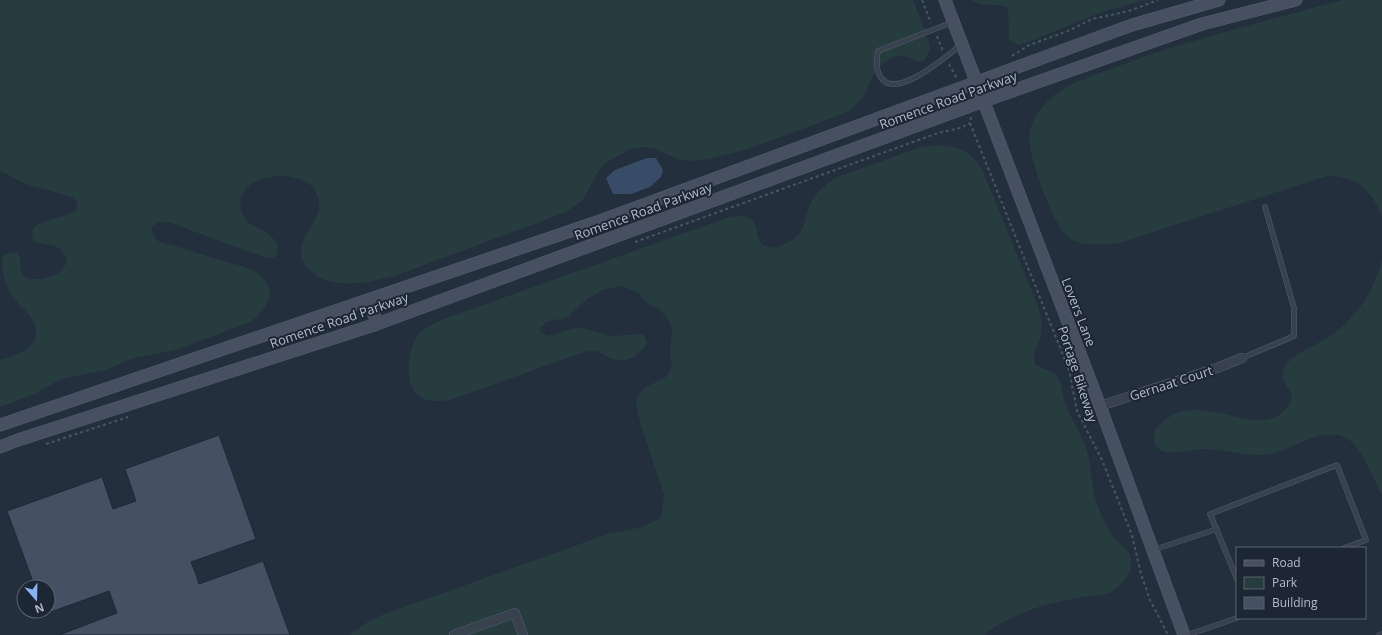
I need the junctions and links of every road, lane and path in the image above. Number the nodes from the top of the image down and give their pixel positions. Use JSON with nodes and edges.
{"nodes":[{"id":1,"x":922,"y":0,"type":"edge"},
{"id":2,"x":945,"y":0,"type":"edge"},
{"id":3,"x":1158,"y":0,"type":"edge"},
{"id":4,"x":1219,"y":0,"type":"edge"},
{"id":5,"x":1296,"y":0,"type":"edge"},
{"id":6,"x":954,"y":22,"type":"junction"},
{"id":7,"x":934,"y":30,"type":"junction"},
{"id":8,"x":962,"y":44,"type":"junction"},
{"id":9,"x":945,"y":56,"type":"junction"},
{"id":10,"x":1010,"y":58,"type":"dead end"},
{"id":11,"x":976,"y":81,"type":"junction"},
{"id":12,"x":958,"y":83,"type":"dead end"},
{"id":13,"x":984,"y":102,"type":"junction"},
{"id":14,"x":972,"y":119,"type":"dead end"},
{"id":15,"x":1265,"y":207,"type":"dead end"},
{"id":16,"x":369,"y":300,"type":"junction"},
{"id":17,"x":377,"y":324,"type":"junction"},
{"id":18,"x":1242,"y":358,"type":"joint"},
{"id":19,"x":1100,"y":406,"type":"junction"},
{"id":20,"x":0,"y":425,"type":"edge"},
{"id":21,"x":0,"y":447,"type":"edge"},
{"id":22,"x":1217,"y":529,"type":"junction"},
{"id":23,"x":1347,"y":547,"type":"edge"},
{"id":24,"x":1153,"y":550,"type":"junction"},
{"id":25,"x":1236,"y":576,"type":"edge"},
{"id":26,"x":1236,"y":618,"type":"edge"},
{"id":27,"x":1382,"y":634,"type":"edge"},
{"id":28,"x":454,"y":635,"type":"edge"},
{"id":29,"x":523,"y":635,"type":"edge"},
{"id":30,"x":1168,"y":635,"type":"edge"},
{"id":31,"x":1186,"y":635,"type":"edge"},
{"id":32,"x":1379,"y":635,"type":"edge"}],
"edges":[{"from":1,"to":7,"type":"path"},
{"from":2,"to":6,"type":"street","name":"Lovers Lane"},
{"from":3,"to":10,"type":"path"},
{"from":4,"to":11,"type":"street","name":"Romence Road Parkway"},
{"from":5,"to":13,"type":"street","name":"Romence Road Parkway"},
{"from":6,"to":7,"type":"lane"},
{"from":6,"to":8,"type":"street","name":"Lovers Lane"},
{"from":7,"to":9,"type":"path"},
{"from":7,"to":9,"type":"lane"},
{"from":8,"to":9,"type":"lane"},
{"from":8,"to":11,"type":"street","name":"Lovers Lane"},
{"from":9,"to":12,"type":"path"},
{"from":11,"to":13,"type":"street","name":"Lovers Lane"},
{"from":11,"to":16,"type":"street","name":"Romence Road Parkway"},
{"from":13,"to":17,"type":"street","name":"Romence Road Parkway"},
{"from":13,"to":19,"type":"street","name":"Lovers Lane"},
{"from":14,"to":30,"type":"path","name":"Portage Bikeway"},
{"from":15,"to":18,"type":"lane"},
{"from":16,"to":17,"type":"street"},
{"from":16,"to":20,"type":"street","name":"Romence Road Parkway"},
{"from":17,"to":21,"type":"street","name":"Romence Road Parkway"},
{"from":18,"to":19,"type":"street","name":"Gernaat Court"},
{"from":19,"to":24,"type":"street","name":"Lovers Lane"},
{"from":22,"to":23,"type":"lane"},
{"from":22,"to":24,"type":"lane"},
{"from":22,"to":25,"type":"lane"},
{"from":24,"to":31,"type":"street","name":"Lovers Lane"},
{"from":26,"to":31,"type":"lane"},
{"from":27,"to":32,"type":"lane"},
{"from":28,"to":29,"type":"street"}]}
